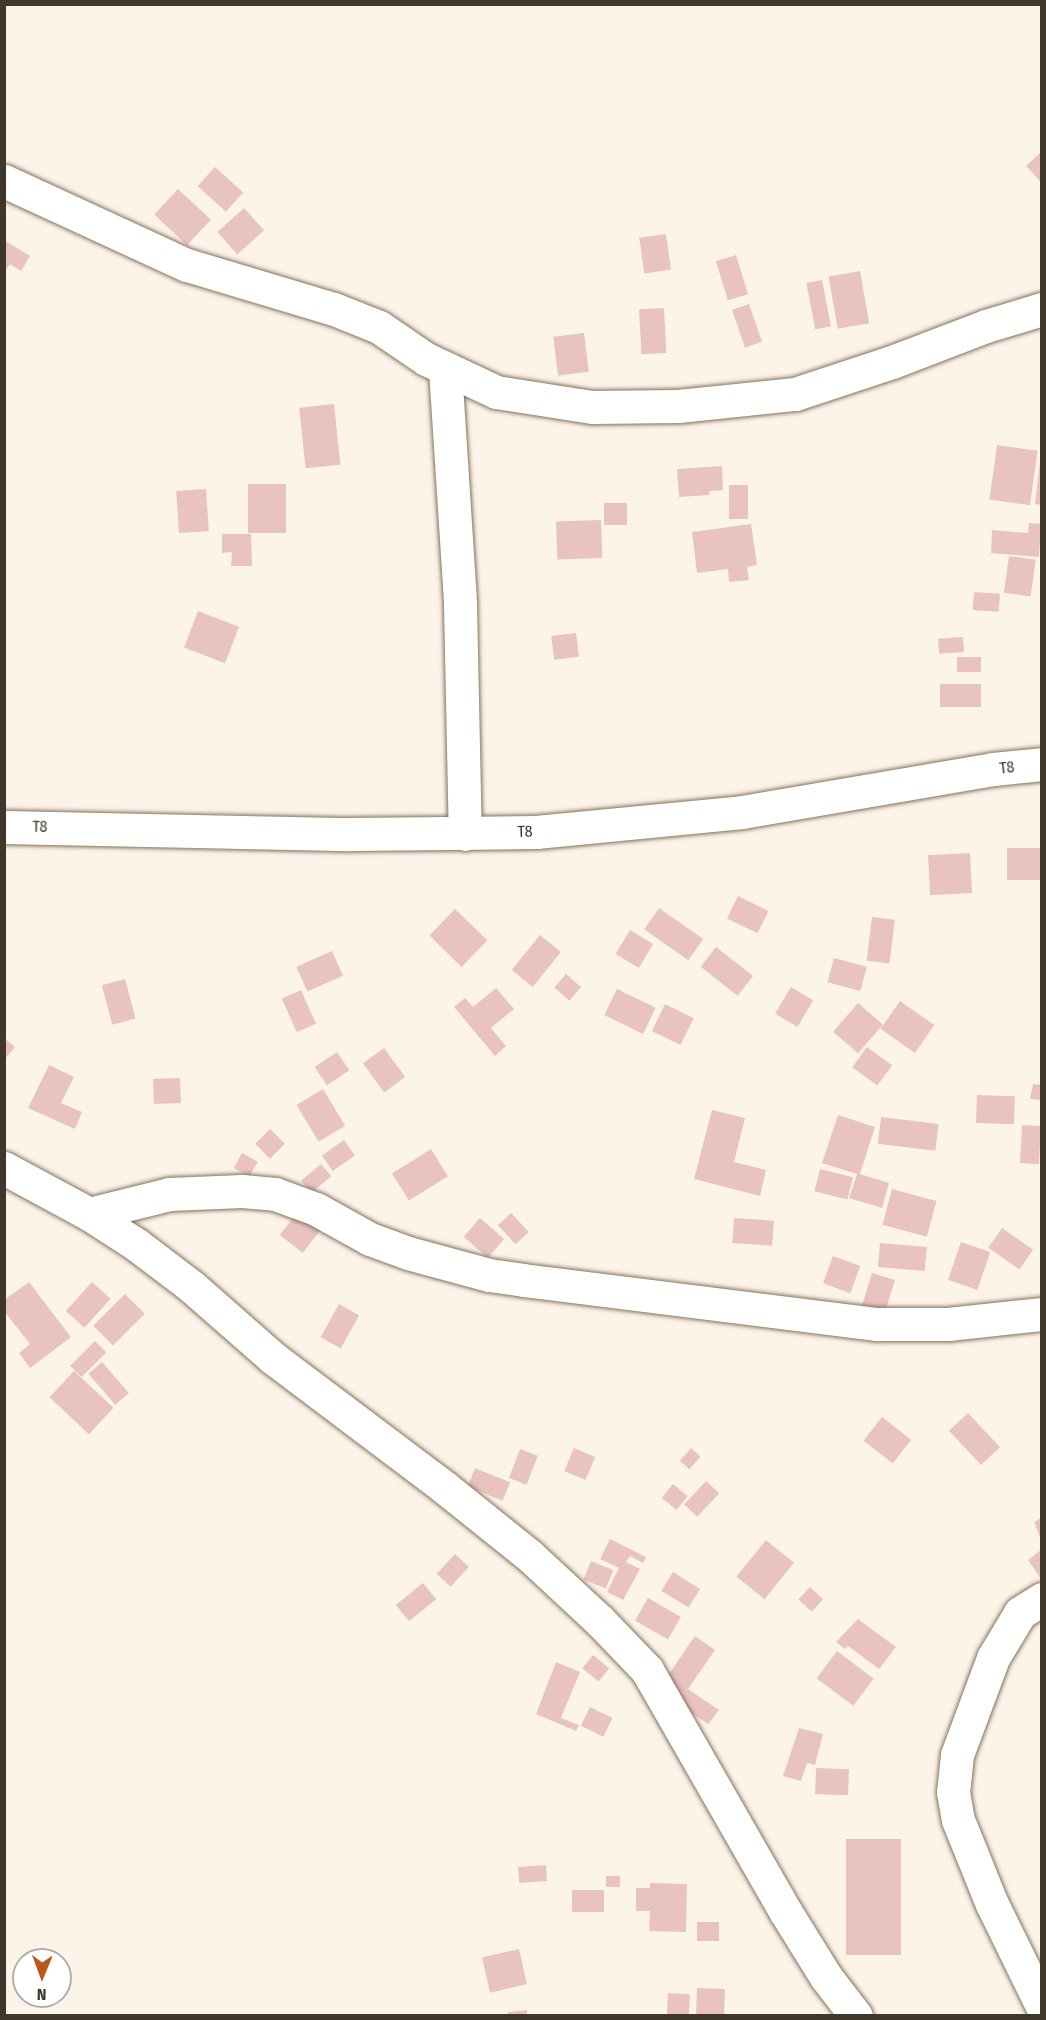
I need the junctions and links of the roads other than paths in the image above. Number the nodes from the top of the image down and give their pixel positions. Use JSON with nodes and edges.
{"nodes":[{"id":1,"x":4,"y":181,"type":"edge"},
{"id":2,"x":1041,"y":309,"type":"edge"},
{"id":3,"x":445,"y":369,"type":"junction"},
{"id":4,"x":1041,"y":764,"type":"edge"},
{"id":5,"x":4,"y":827,"type":"edge"},
{"id":6,"x":465,"y":834,"type":"junction"},
{"id":7,"x":4,"y":1168,"type":"edge"},
{"id":8,"x":89,"y":1214,"type":"junction"},
{"id":9,"x":1041,"y":1314,"type":"edge"},
{"id":10,"x":1041,"y":1599,"type":"edge"},
{"id":11,"x":1041,"y":2006,"type":"edge"},
{"id":12,"x":856,"y":2016,"type":"edge"}],
"edges":[{"from":1,"to":3,"type":"street"},
{"from":2,"to":3,"type":"street"},
{"from":3,"to":6,"type":"street"},
{"from":4,"to":6,"type":"street","name":"T8"},
{"from":5,"to":6,"type":"street","name":"T8"},
{"from":7,"to":8,"type":"street"},
{"from":8,"to":9,"type":"street"},
{"from":8,"to":12,"type":"street"},
{"from":10,"to":11,"type":"street"}]}
